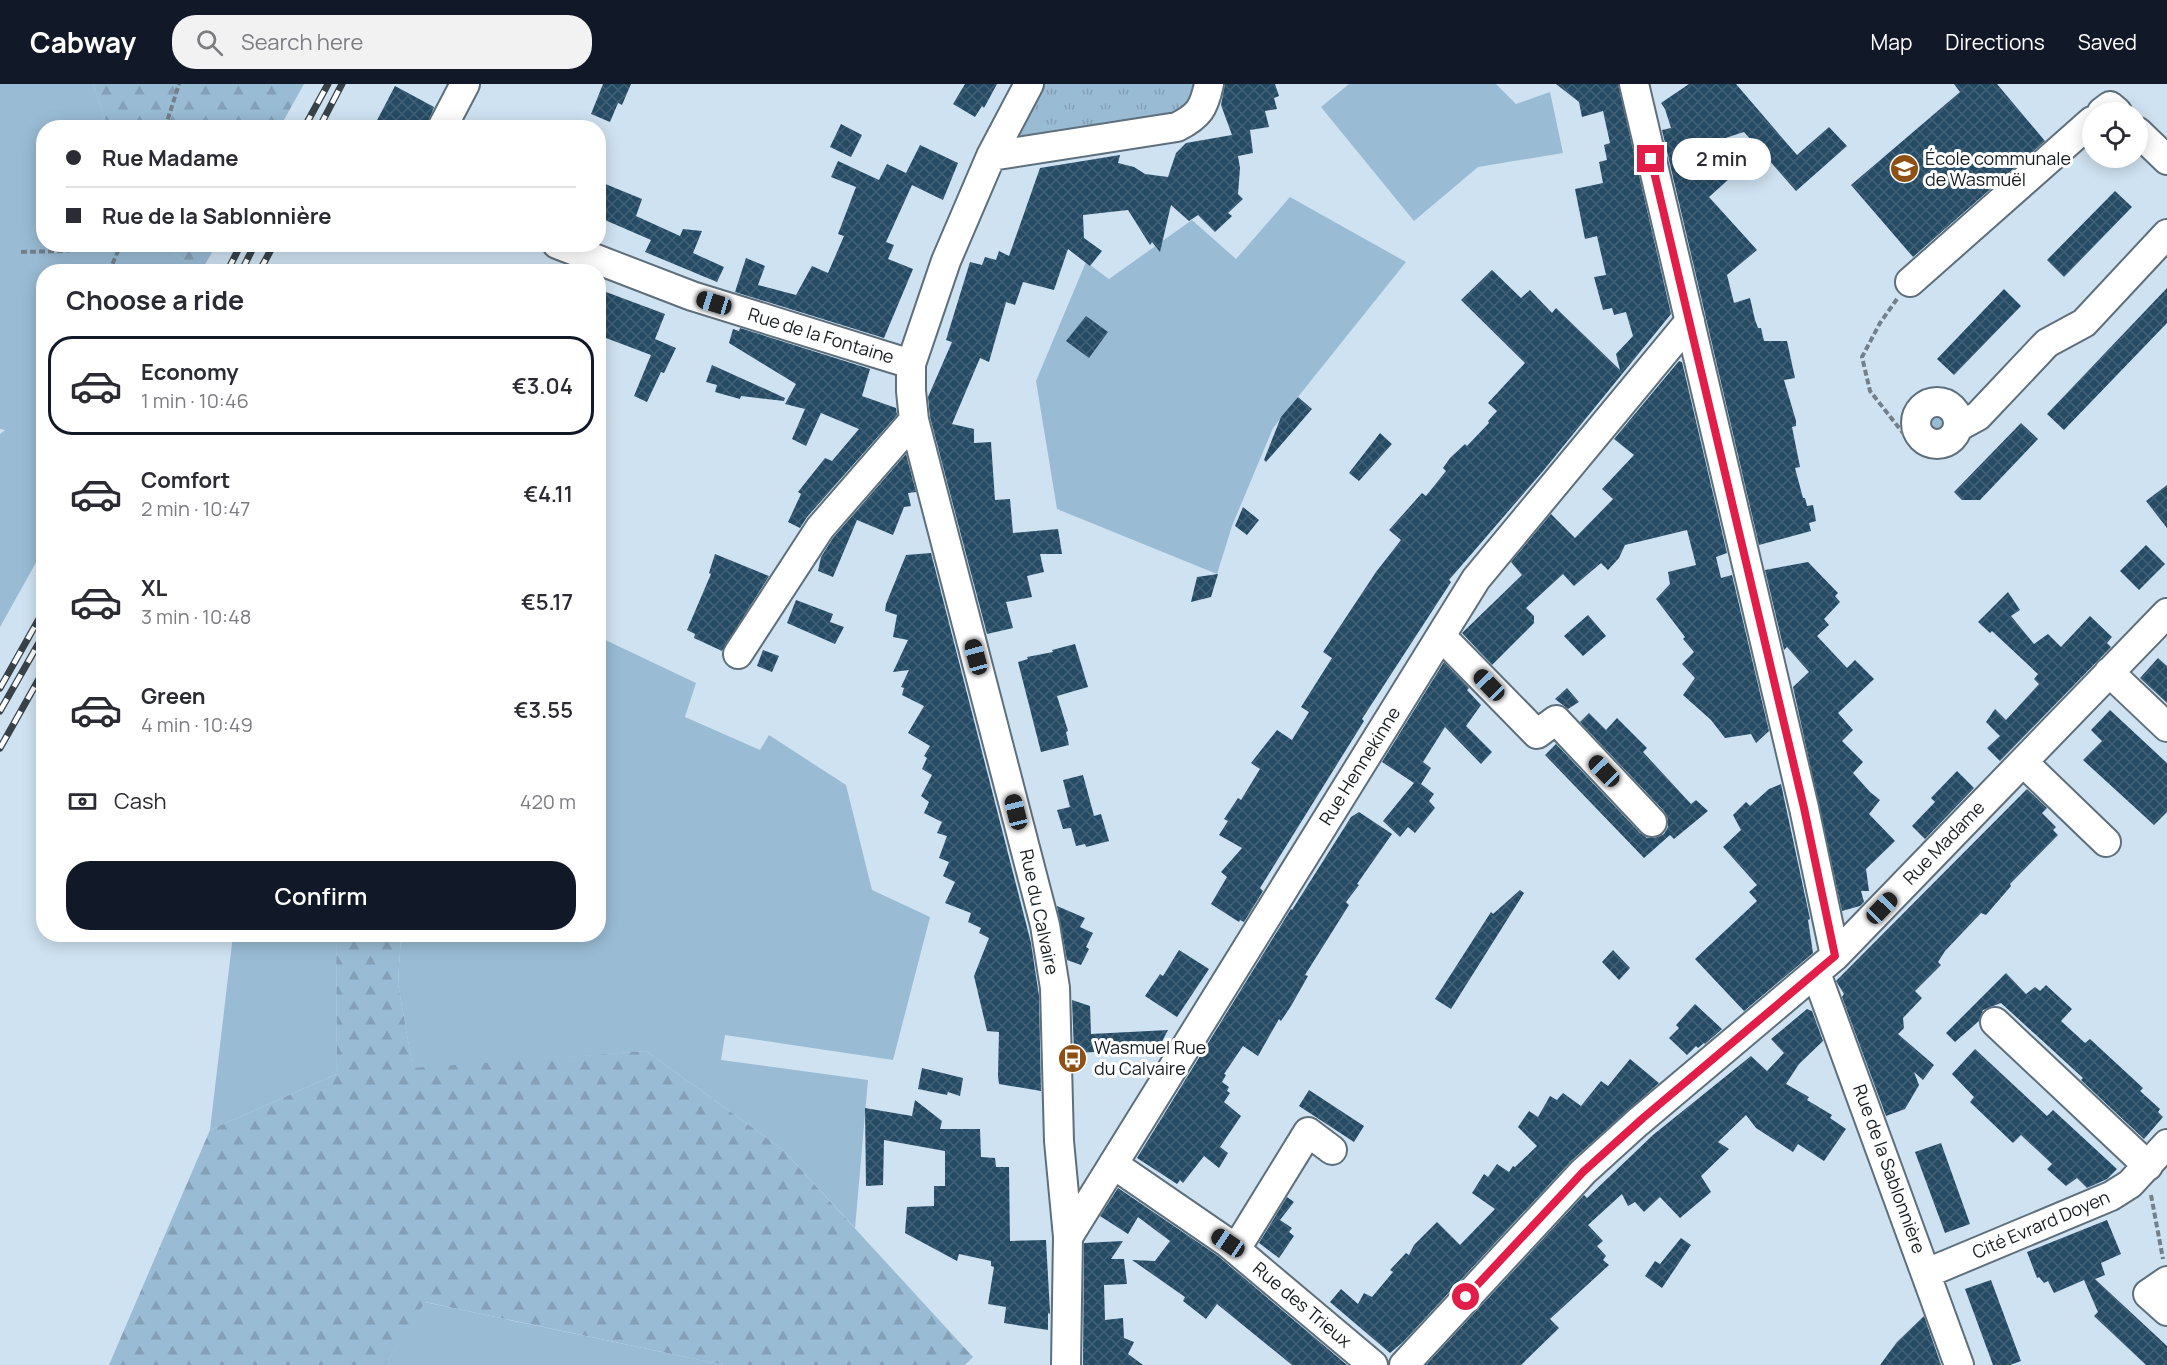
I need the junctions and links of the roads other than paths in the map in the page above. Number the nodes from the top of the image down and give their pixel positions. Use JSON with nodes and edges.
{"nodes":[{"id":1,"x":465,"y":84,"type":"edge"},
{"id":2,"x":1029,"y":84,"type":"edge"},
{"id":3,"x":1209,"y":84,"type":"edge"},
{"id":4,"x":1634,"y":84,"type":"edge"},
{"id":5,"x":446,"y":120,"type":"edge"},
{"id":6,"x":2082,"y":133,"type":"edge"},
{"id":7,"x":2148,"y":142,"type":"edge"},
{"id":8,"x":991,"y":156,"type":"junction"},
{"id":9,"x":2167,"y":160,"type":"edge"},
{"id":10,"x":2167,"y":234,"type":"edge"},
{"id":11,"x":578,"y":252,"type":"edge"},
{"id":12,"x":1910,"y":282,"type":"road end"},
{"id":13,"x":1690,"y":321,"type":"junction"},
{"id":14,"x":910,"y":364,"type":"junction"},
{"id":15,"x":914,"y":420,"type":"junction"},
{"id":16,"x":1958,"y":427,"type":"junction"},
{"id":17,"x":2167,"y":613,"type":"edge"},
{"id":18,"x":1441,"y":636,"type":"junction"},
{"id":19,"x":738,"y":654,"type":"dead end"},
{"id":20,"x":2109,"y":672,"type":"junction"},
{"id":21,"x":2167,"y":727,"type":"edge"},
{"id":22,"x":2023,"y":762,"type":"junction"},
{"id":23,"x":1652,"y":822,"type":"dead end"},
{"id":24,"x":2106,"y":842,"type":"dead end"},
{"id":25,"x":1826,"y":964,"type":"junction"},
{"id":26,"x":1995,"y":1022,"type":"dead end"},
{"id":27,"x":2167,"y":1144,"type":"edge"},
{"id":28,"x":1332,"y":1150,"type":"dead end"},
{"id":29,"x":1113,"y":1164,"type":"junction"},
{"id":30,"x":2148,"y":1166,"type":"junction"},
{"id":31,"x":1068,"y":1237,"type":"junction"},
{"id":32,"x":1236,"y":1250,"type":"junction"},
{"id":33,"x":1927,"y":1273,"type":"junction"},
{"id":34,"x":2166,"y":1273,"type":"edge"},
{"id":35,"x":2167,"y":1311,"type":"edge"},
{"id":36,"x":1066,"y":1365,"type":"edge"},
{"id":37,"x":1372,"y":1365,"type":"edge"},
{"id":38,"x":1404,"y":1365,"type":"edge"},
{"id":39,"x":1959,"y":1365,"type":"edge"}],
"edges":[{"from":1,"to":5,"type":"street"},
{"from":2,"to":8,"type":"street","name":"Rue de la Fontaine"},
{"from":3,"to":8,"type":"street"},
{"from":4,"to":13,"type":"street","name":"Rue de la Sablonnière"},
{"from":6,"to":12,"type":"street"},
{"from":7,"to":9,"type":"street"},
{"from":8,"to":14,"type":"street","name":"Rue de la Fontaine"},
{"from":10,"to":16,"type":"street"},
{"from":11,"to":14,"type":"street","name":"Rue de la Fontaine"},
{"from":13,"to":18,"type":"street","name":"Rue Hennekinne"},
{"from":13,"to":25,"type":"street","name":"Rue de la Sablonnière"},
{"from":14,"to":15,"type":"street","name":"Rue du Calvaire"},
{"from":15,"to":19,"type":"street"},
{"from":15,"to":31,"type":"street","name":"Rue du Calvaire"},
{"from":16,"to":16,"type":"street"},
{"from":17,"to":20,"type":"street","name":"Rue Madame"},
{"from":18,"to":23,"type":"street"},
{"from":18,"to":29,"type":"street","name":"Rue Hennekinne"},
{"from":20,"to":21,"type":"street"},
{"from":20,"to":22,"type":"street","name":"Rue Madame"},
{"from":22,"to":24,"type":"street"},
{"from":22,"to":25,"type":"street","name":"Rue Madame"},
{"from":25,"to":33,"type":"street","name":"Rue de la Sablonnière"},
{"from":25,"to":38,"type":"street","name":"Rue Madame"},
{"from":26,"to":30,"type":"street"},
{"from":27,"to":30,"type":"street","name":"Cité Evrard Doyen"},
{"from":28,"to":32,"type":"street"},
{"from":29,"to":31,"type":"street","name":"Rue Hennekinne"},
{"from":29,"to":32,"type":"street","name":"Rue des Trieux"},
{"from":30,"to":33,"type":"street","name":"Cité Evrard Doyen"},
{"from":31,"to":36,"type":"street","name":"Rue du Calvaire"},
{"from":32,"to":37,"type":"street","name":"Rue des Trieux"},
{"from":33,"to":39,"type":"street","name":"Rue de la Sablonnière"},
{"from":34,"to":35,"type":"street"}]}
